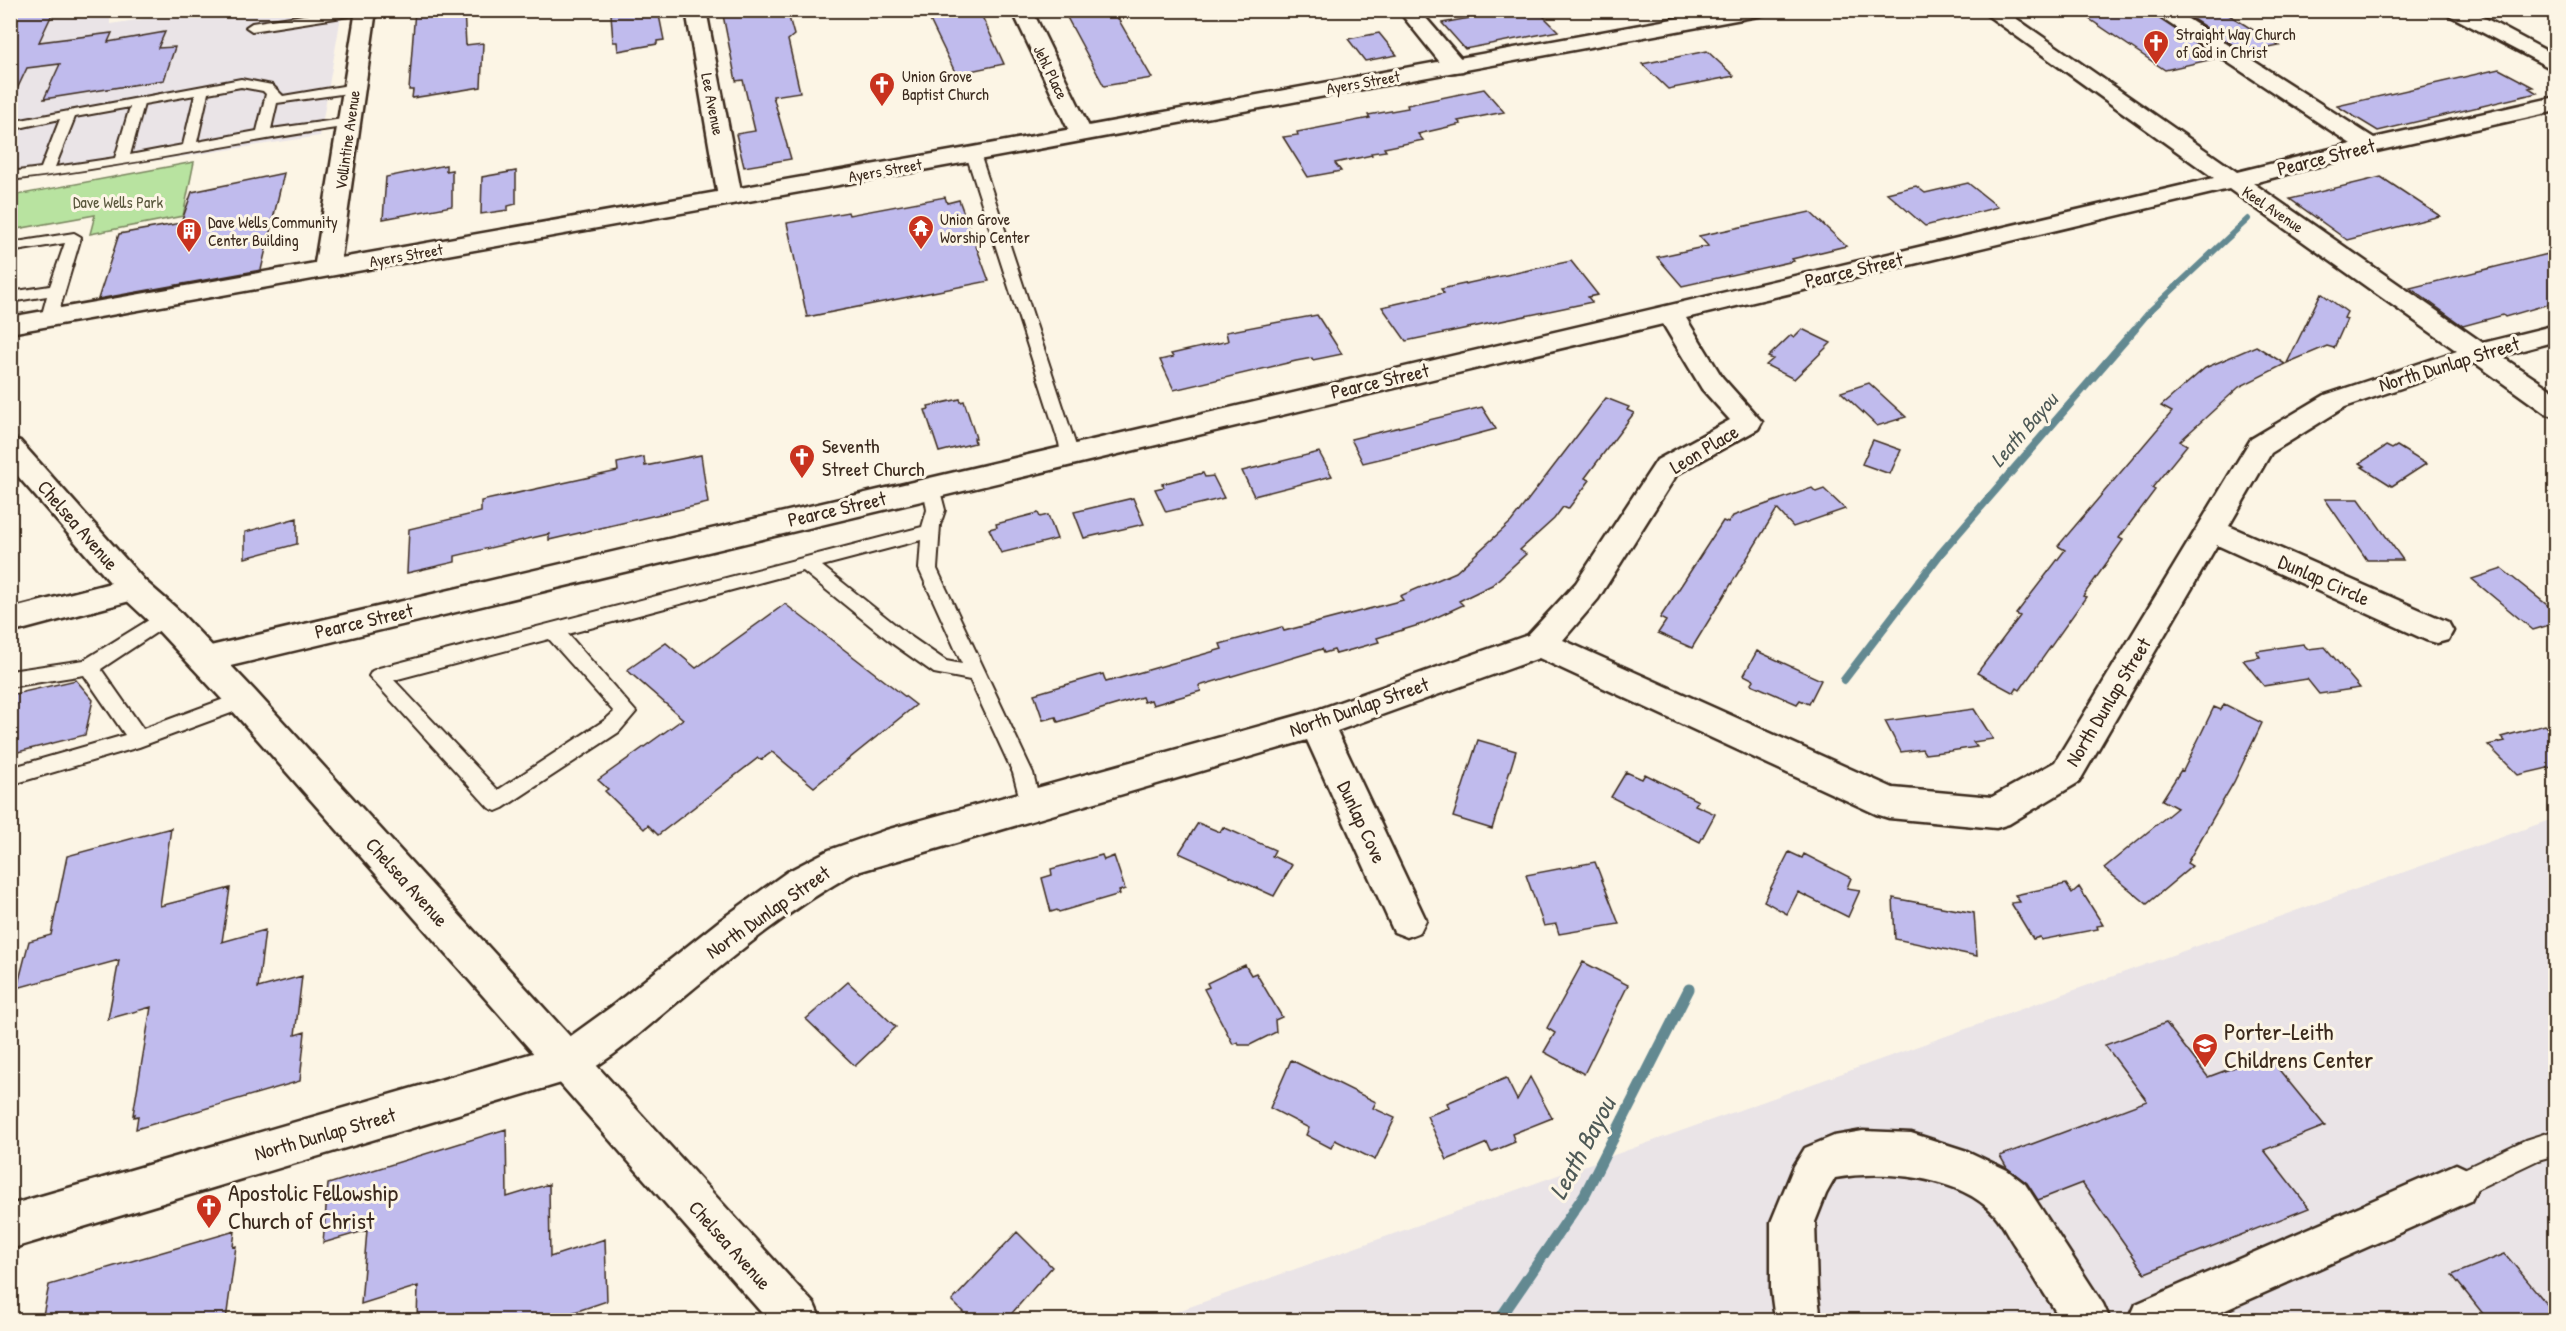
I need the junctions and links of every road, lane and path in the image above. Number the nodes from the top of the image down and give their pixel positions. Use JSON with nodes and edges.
{"nodes":[{"id":1,"x":364,"y":10,"type":"edge"},
{"id":2,"x":696,"y":10,"type":"edge"},
{"id":3,"x":1022,"y":10,"type":"edge"},
{"id":4,"x":1408,"y":10,"type":"edge"},
{"id":5,"x":1758,"y":10,"type":"edge"},
{"id":6,"x":1990,"y":10,"type":"edge"},
{"id":7,"x":2159,"y":10,"type":"edge"},
{"id":8,"x":2454,"y":10,"type":"edge"},
{"id":9,"x":1701,"y":15,"type":"edge"},
{"id":10,"x":252,"y":27,"type":"dead end"},
{"id":11,"x":2556,"y":65,"type":"edge"},
{"id":12,"x":1455,"y":66,"type":"junction"},
{"id":13,"x":355,"y":88,"type":"junction"},
{"id":14,"x":202,"y":91,"type":"junction"},
{"id":15,"x":272,"y":94,"type":"junction"},
{"id":16,"x":138,"y":102,"type":"junction"},
{"id":17,"x":2556,"y":104,"type":"edge"},
{"id":18,"x":69,"y":114,"type":"junction"},
{"id":19,"x":350,"y":122,"type":"junction"},
{"id":20,"x":10,"y":126,"type":"edge"},
{"id":21,"x":1081,"y":133,"type":"junction"},
{"id":22,"x":263,"y":135,"type":"junction"},
{"id":23,"x":2370,"y":146,"type":"junction"},
{"id":24,"x":189,"y":148,"type":"junction"},
{"id":25,"x":973,"y":154,"type":"junction"},
{"id":26,"x":121,"y":161,"type":"junction"},
{"id":27,"x":46,"y":172,"type":"junction"},
{"id":28,"x":10,"y":176,"type":"edge"},
{"id":29,"x":2232,"y":181,"type":"junction"},
{"id":30,"x":730,"y":197,"type":"junction"},
{"id":31,"x":10,"y":248,"type":"edge"},
{"id":32,"x":327,"y":269,"type":"junction"},
{"id":33,"x":56,"y":290,"type":"junction"},
{"id":34,"x":10,"y":297,"type":"edge"},
{"id":35,"x":1669,"y":313,"type":"junction"},
{"id":36,"x":49,"y":318,"type":"junction"},
{"id":37,"x":10,"y":325,"type":"edge"},
{"id":38,"x":2556,"y":333,"type":"edge"},
{"id":39,"x":2478,"y":353,"type":"junction"},
{"id":40,"x":2556,"y":407,"type":"edge"},
{"id":41,"x":10,"y":448,"type":"edge"},
{"id":42,"x":1068,"y":455,"type":"junction"},
{"id":43,"x":932,"y":487,"type":"junction"},
{"id":44,"x":2211,"y":530,"type":"junction"},
{"id":45,"x":931,"y":531,"type":"junction"},
{"id":46,"x":806,"y":564,"type":"junction"},
{"id":47,"x":134,"y":589,"type":"junction"},
{"id":48,"x":165,"y":617,"type":"junction"},
{"id":49,"x":10,"y":621,"type":"edge"},
{"id":50,"x":554,"y":631,"type":"junction"},
{"id":51,"x":2437,"y":631,"type":"dead end"},
{"id":52,"x":1540,"y":644,"type":"junction"},
{"id":53,"x":206,"y":659,"type":"junction"},
{"id":54,"x":89,"y":667,"type":"junction"},
{"id":55,"x":975,"y":673,"type":"junction"},
{"id":56,"x":10,"y":679,"type":"edge"},
{"id":57,"x":243,"y":700,"type":"junction"},
{"id":58,"x":1317,"y":724,"type":"junction"},
{"id":59,"x":139,"y":739,"type":"junction"},
{"id":60,"x":10,"y":777,"type":"edge"},
{"id":61,"x":1030,"y":805,"type":"junction"},
{"id":62,"x":1407,"y":920,"type":"dead end"},
{"id":63,"x":568,"y":1062,"type":"junction"},
{"id":64,"x":2556,"y":1142,"type":"edge"},
{"id":65,"x":2456,"y":1186,"type":"joint"},
{"id":66,"x":10,"y":1227,"type":"edge"},
{"id":67,"x":798,"y":1320,"type":"edge"},
{"id":68,"x":1798,"y":1320,"type":"edge"},
{"id":69,"x":2087,"y":1320,"type":"edge"},
{"id":70,"x":2152,"y":1320,"type":"edge"}],
"edges":[{"from":1,"to":10,"type":"lane"},
{"from":1,"to":13,"type":"street","name":"Vollintine Avenue"},
{"from":2,"to":30,"type":"street","name":"Lee Avenue"},
{"from":3,"to":21,"type":"street","name":"Jehl Place"},
{"from":4,"to":12,"type":"street"},
{"from":5,"to":9,"type":"street","name":"Ayers Street"},
{"from":6,"to":29,"type":"street","name":"Keel Avenue"},
{"from":7,"to":23,"type":"street"},
{"from":8,"to":11,"type":"street"},
{"from":9,"to":12,"type":"street","name":"Ayers Street"},
{"from":12,"to":21,"type":"street","name":"Ayers Street"},
{"from":13,"to":15,"type":"lane"},
{"from":13,"to":19,"type":"street","name":"Vollintine Avenue"},
{"from":14,"to":15,"type":"lane"},
{"from":14,"to":16,"type":"lane"},
{"from":14,"to":24,"type":"lane"},
{"from":15,"to":22,"type":"lane"},
{"from":16,"to":18,"type":"lane"},
{"from":16,"to":26,"type":"lane"},
{"from":17,"to":23,"type":"street","name":"Pearce Street"},
{"from":18,"to":20,"type":"lane"},
{"from":18,"to":27,"type":"lane"},
{"from":19,"to":22,"type":"lane"},
{"from":19,"to":32,"type":"street","name":"Vollintine Avenue"},
{"from":21,"to":25,"type":"street","name":"Ayers Street"},
{"from":22,"to":24,"type":"lane"},
{"from":23,"to":29,"type":"street","name":"Pearce Street"},
{"from":24,"to":26,"type":"lane"},
{"from":25,"to":30,"type":"street","name":"Ayers Street"},
{"from":25,"to":42,"type":"lane"},
{"from":26,"to":27,"type":"lane"},
{"from":27,"to":28,"type":"lane"},
{"from":29,"to":35,"type":"street","name":"Pearce Street"},
{"from":29,"to":39,"type":"street","name":"Keel Avenue"},
{"from":30,"to":32,"type":"street","name":"Ayers Street"},
{"from":31,"to":33,"type":"lane"},
{"from":32,"to":36,"type":"street","name":"Ayers Street"},
{"from":33,"to":34,"type":"lane"},
{"from":33,"to":36,"type":"lane"},
{"from":35,"to":42,"type":"street","name":"Pearce Street"},
{"from":35,"to":52,"type":"street","name":"Leon Place"},
{"from":36,"to":37,"type":"street","name":"Ayers Street"},
{"from":38,"to":39,"type":"street","name":"North Dunlap Street"},
{"from":39,"to":40,"type":"street","name":"Keel Avenue"},
{"from":39,"to":44,"type":"street","name":"North Dunlap Street"},
{"from":41,"to":47,"type":"street","name":"Chelsea Avenue"},
{"from":42,"to":43,"type":"street","name":"Pearce Street"},
{"from":43,"to":45,"type":"lane"},
{"from":43,"to":53,"type":"street","name":"Pearce Street"},
{"from":44,"to":51,"type":"street","name":"Dunlap Circle"},
{"from":44,"to":52,"type":"street","name":"North Dunlap Street"},
{"from":45,"to":46,"type":"lane"},
{"from":45,"to":55,"type":"lane"},
{"from":46,"to":50,"type":"lane"},
{"from":46,"to":55,"type":"lane"},
{"from":47,"to":48,"type":"street","name":"Chelsea Avenue"},
{"from":47,"to":49,"type":"street"},
{"from":48,"to":53,"type":"street","name":"Chelsea Avenue"},
{"from":48,"to":54,"type":"lane"},
{"from":50,"to":50,"type":"lane"},
{"from":52,"to":58,"type":"street","name":"North Dunlap Street"},
{"from":53,"to":57,"type":"street","name":"Chelsea Avenue"},
{"from":54,"to":56,"type":"lane"},
{"from":54,"to":59,"type":"lane"},
{"from":55,"to":61,"type":"lane"},
{"from":57,"to":59,"type":"lane"},
{"from":57,"to":63,"type":"street","name":"Chelsea Avenue"},
{"from":58,"to":61,"type":"street","name":"North Dunlap Street"},
{"from":58,"to":62,"type":"street","name":"Dunlap Cove"},
{"from":59,"to":60,"type":"lane"},
{"from":61,"to":63,"type":"street","name":"North Dunlap Street"},
{"from":63,"to":66,"type":"street","name":"North Dunlap Street"},
{"from":63,"to":67,"type":"street","name":"Chelsea Avenue"},
{"from":64,"to":65,"type":"lane"},
{"from":65,"to":70,"type":"street"},
{"from":68,"to":69,"type":"street"}]}
